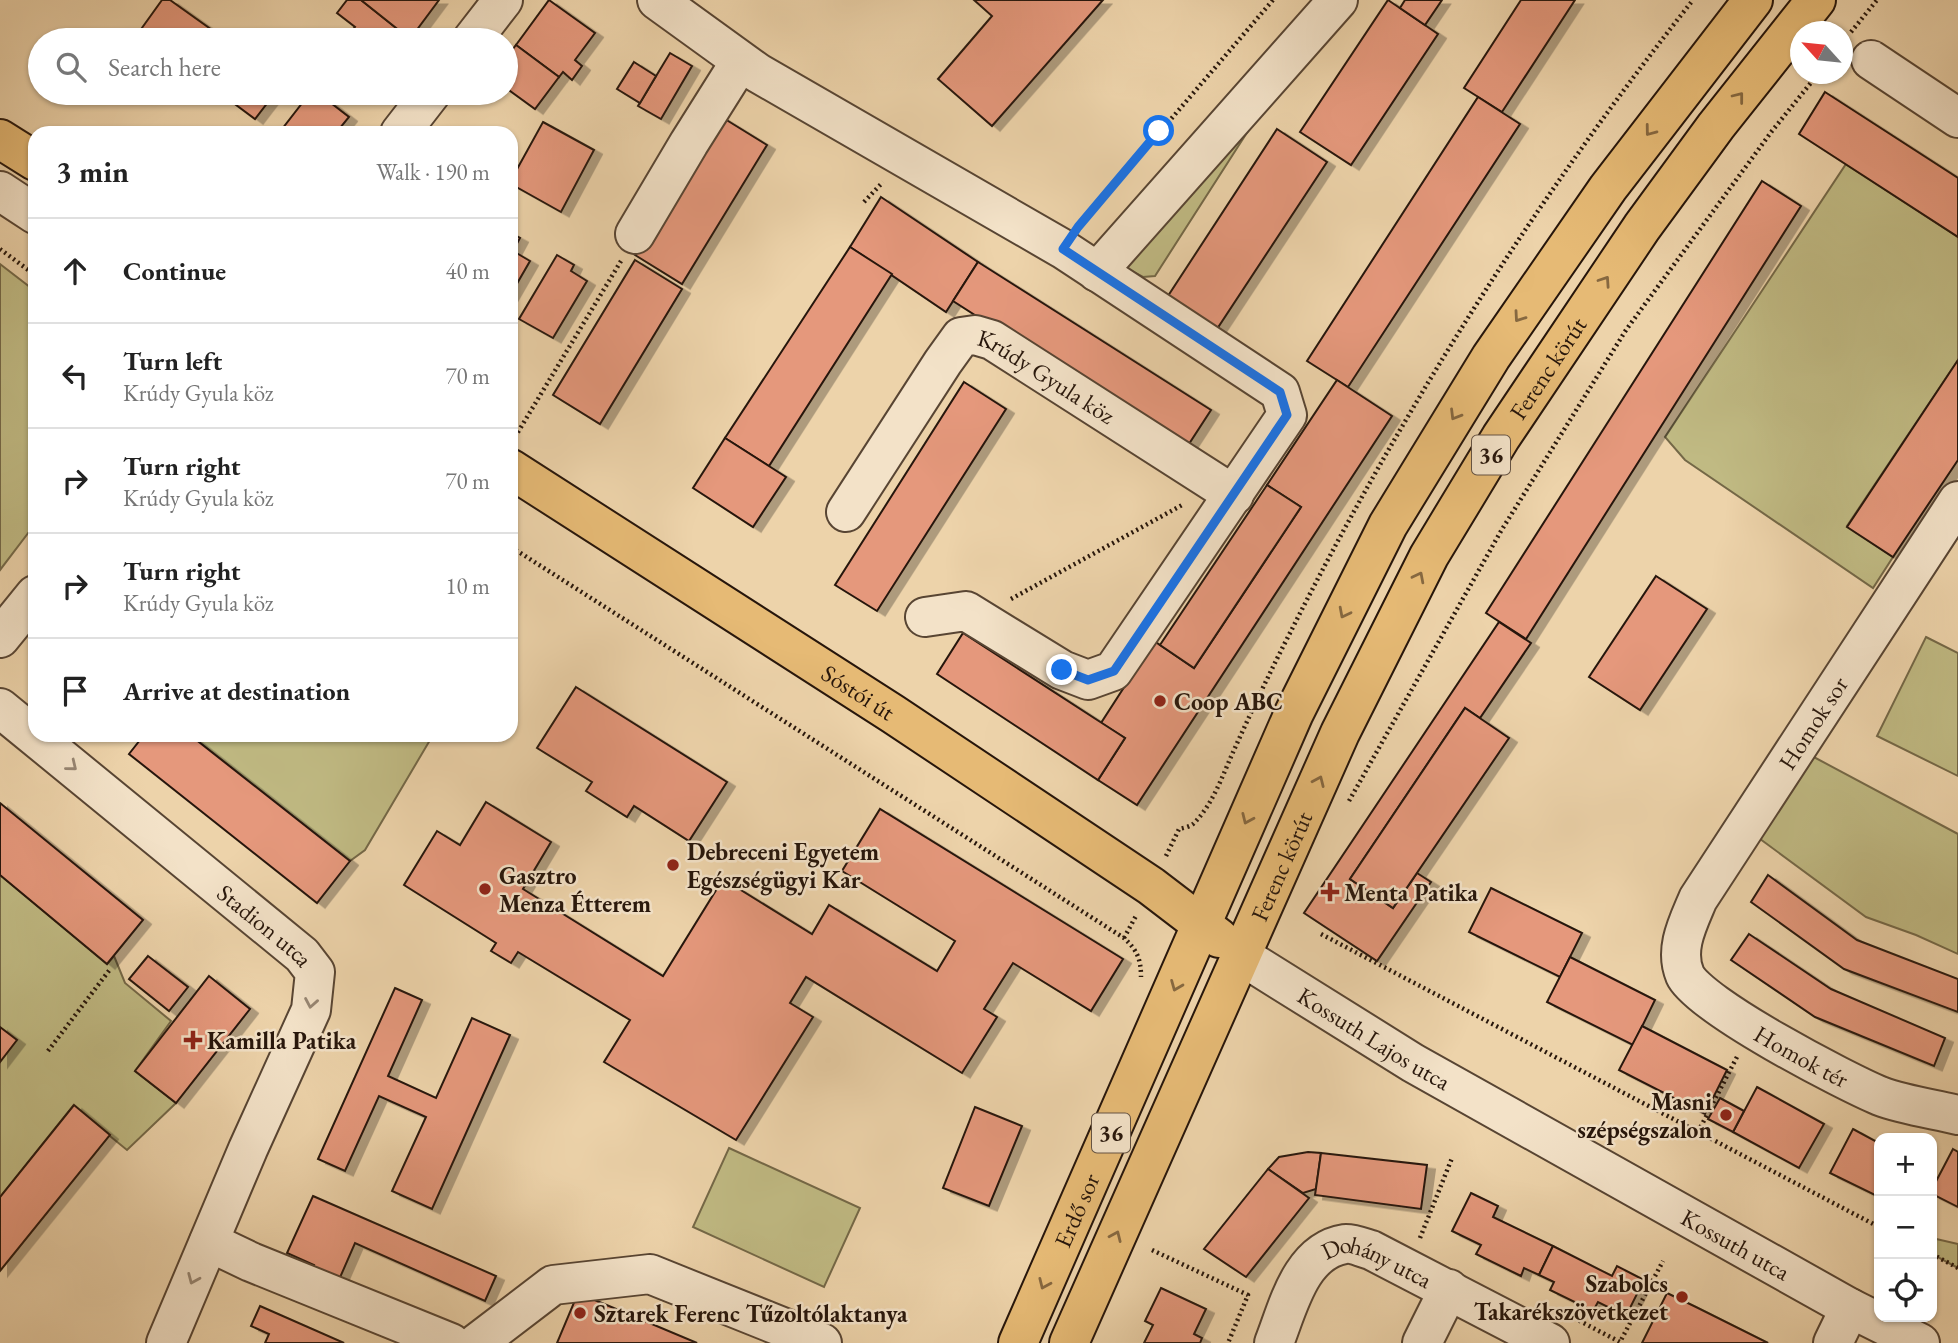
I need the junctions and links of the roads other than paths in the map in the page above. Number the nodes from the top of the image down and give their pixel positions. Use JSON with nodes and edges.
{"nodes":[{"id":1,"x":503,"y":0,"type":"edge"},
{"id":2,"x":657,"y":0,"type":"edge"},
{"id":3,"x":1338,"y":0,"type":"edge"},
{"id":4,"x":1753,"y":0,"type":"edge"},
{"id":5,"x":1816,"y":0,"type":"edge"},
{"id":6,"x":481,"y":28,"type":"edge"},
{"id":7,"x":1859,"y":48,"type":"road end"},
{"id":8,"x":740,"y":62,"type":"junction"},
{"id":9,"x":422,"y":105,"type":"edge"},
{"id":10,"x":1958,"y":118,"type":"edge"},
{"id":11,"x":405,"y":126,"type":"edge"},
{"id":12,"x":0,"y":139,"type":"edge"},
{"id":13,"x":28,"y":157,"type":"edge"},
{"id":14,"x":0,"y":191,"type":"edge"},
{"id":15,"x":28,"y":209,"type":"edge"},
{"id":16,"x":629,"y":246,"type":"road end"},
{"id":17,"x":1097,"y":272,"type":"junction"},
{"id":18,"x":518,"y":473,"type":"edge"},
{"id":19,"x":1226,"y":490,"type":"junction"},
{"id":20,"x":1958,"y":501,"type":"edge"},
{"id":21,"x":846,"y":512,"type":"dead end"},
{"id":22,"x":28,"y":604,"type":"edge"},
{"id":23,"x":925,"y":617,"type":"dead end"},
{"id":24,"x":0,"y":638,"type":"edge"},
{"id":25,"x":0,"y":708,"type":"edge"},
{"id":26,"x":28,"y":731,"type":"edge"},
{"id":27,"x":42,"y":742,"type":"edge"},
{"id":28,"x":1201,"y":923,"type":"junction"},
{"id":29,"x":1681,"y":950,"type":"joint"},
{"id":30,"x":1240,"y":955,"type":"junction"},
{"id":31,"x":1958,"y":1115,"type":"edge"},
{"id":32,"x":1553,"y":1140,"type":"joint"},
{"id":33,"x":209,"y":1242,"type":"junction"},
{"id":34,"x":1449,"y":1289,"type":"junction"},
{"id":35,"x":1850,"y":1308,"type":"junction"},
{"id":36,"x":1561,"y":1330,"type":"edge"},
{"id":37,"x":166,"y":1343,"type":"edge"},
{"id":38,"x":451,"y":1343,"type":"edge"},
{"id":39,"x":477,"y":1343,"type":"edge"},
{"id":40,"x":822,"y":1343,"type":"edge"},
{"id":41,"x":1018,"y":1343,"type":"edge"},
{"id":42,"x":1069,"y":1343,"type":"edge"},
{"id":43,"x":1274,"y":1343,"type":"edge"},
{"id":44,"x":1422,"y":1343,"type":"edge"},
{"id":45,"x":1833,"y":1343,"type":"edge"},
{"id":46,"x":1920,"y":1343,"type":"edge"}],
"edges":[{"from":1,"to":6,"type":"street"},
{"from":2,"to":8,"type":"street"},
{"from":3,"to":17,"type":"street"},
{"from":4,"to":28,"type":"main road","name":"Ferenc körút","number":"36","one_way":true},
{"from":30,"to":5,"type":"main road","name":"Ferenc körút","number":"36","one_way":true},
{"from":7,"to":10,"type":"street"},
{"from":8,"to":16,"type":"street"},
{"from":8,"to":17,"type":"street"},
{"from":9,"to":11,"type":"street"},
{"from":12,"to":13,"type":"main road"},
{"from":14,"to":15,"type":"street"},
{"from":17,"to":19,"type":"street"},
{"from":18,"to":28,"type":"main road","name":"Sóstói út"},
{"from":19,"to":21,"type":"street","name":"Krúdy Gyula köz"},
{"from":19,"to":23,"type":"street"},
{"from":20,"to":29,"type":"street","name":"Homok sor"},
{"from":22,"to":24,"type":"street"},
{"from":25,"to":26,"type":"street","name":"Stadion utca","one_way":true},
{"from":27,"to":33,"type":"street","name":"Stadion utca","one_way":true},
{"from":28,"to":30,"type":"main road","name":"Kossuth Lajos utca"},
{"from":28,"to":41,"type":"main road","name":"Erdő sor","number":"36","one_way":true},
{"from":29,"to":31,"type":"street","name":"Homok tér"},
{"from":30,"to":32,"type":"street","name":"Kossuth Lajos utca"},
{"from":42,"to":30,"type":"main road","name":"Erdő sor","number":"36","one_way":true},
{"from":32,"to":35,"type":"street","name":"Kossuth utca"},
{"from":33,"to":37,"type":"street","name":"Stadion utca","one_way":true},
{"from":33,"to":38,"type":"street"},
{"from":34,"to":36,"type":"street","name":"Dohány utca"},
{"from":34,"to":43,"type":"street","name":"Dohány utca"},
{"from":34,"to":44,"type":"street","name":"Dohány utca"},
{"from":35,"to":45,"type":"street"},
{"from":35,"to":46,"type":"street","name":"Kossuth utca"},
{"from":39,"to":40,"type":"street"}]}
